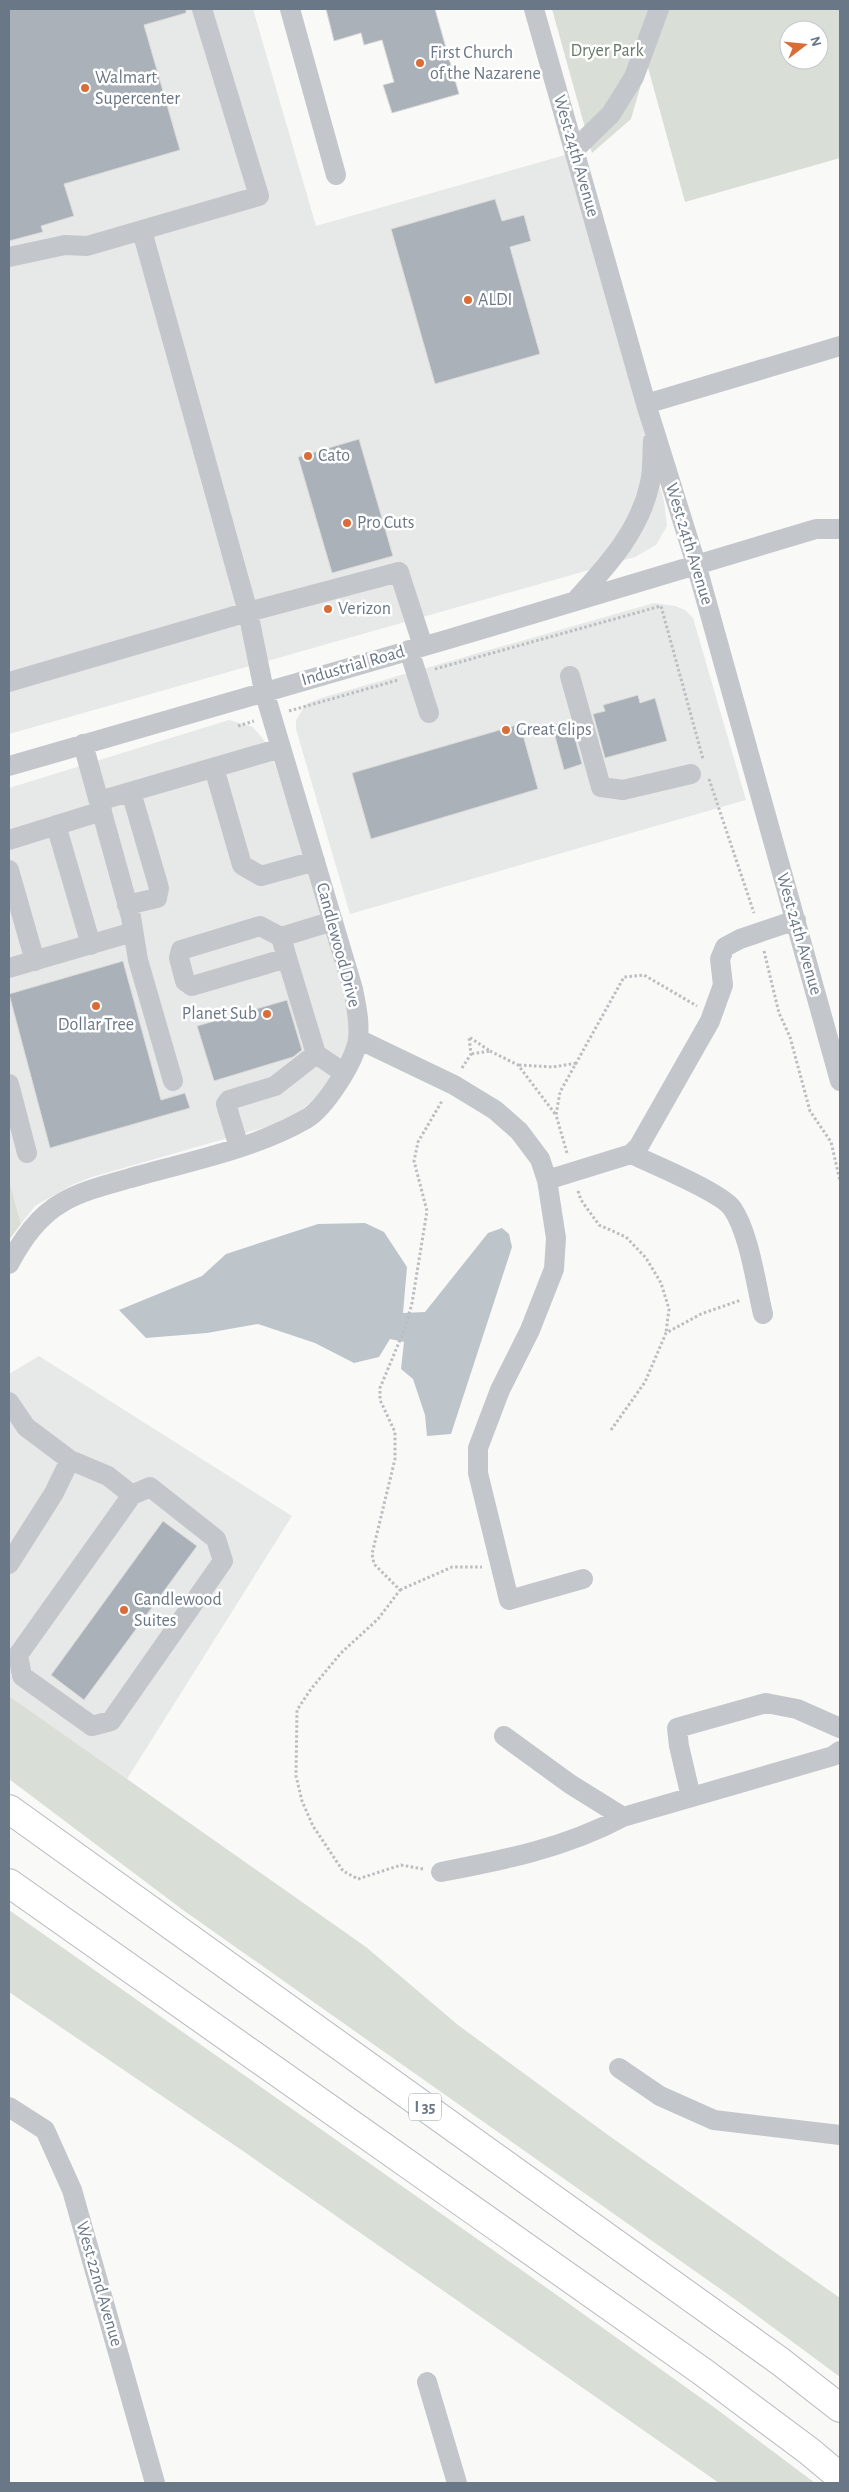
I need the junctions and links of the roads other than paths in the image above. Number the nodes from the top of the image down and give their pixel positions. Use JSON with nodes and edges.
{"nodes":[{"id":1,"x":202,"y":9,"type":"edge"},
{"id":2,"x":290,"y":9,"type":"edge"},
{"id":3,"x":534,"y":9,"type":"edge"},
{"id":4,"x":659,"y":9,"type":"edge"},
{"id":5,"x":574,"y":150,"type":"junction"},
{"id":6,"x":336,"y":175,"type":"dead end"},
{"id":7,"x":142,"y":231,"type":"junction"},
{"id":8,"x":9,"y":256,"type":"edge"},
{"id":9,"x":840,"y":346,"type":"edge"},
{"id":10,"x":646,"y":404,"type":"junction"},
{"id":11,"x":654,"y":429,"type":"junction"},
{"id":12,"x":840,"y":530,"type":"edge"},
{"id":13,"x":696,"y":564,"type":"junction"},
{"id":14,"x":577,"y":600,"type":"junction"},
{"id":15,"x":248,"y":612,"type":"junction"},
{"id":16,"x":416,"y":648,"type":"junction"},
{"id":17,"x":570,"y":676,"type":"dead end"},
{"id":18,"x":9,"y":682,"type":"edge"},
{"id":19,"x":264,"y":691,"type":"junction"},
{"id":20,"x":429,"y":713,"type":"dead end"},
{"id":21,"x":83,"y":744,"type":"junction"},
{"id":22,"x":281,"y":748,"type":"junction"},
{"id":23,"x":9,"y":766,"type":"edge"},
{"id":24,"x":214,"y":768,"type":"junction"},
{"id":25,"x":690,"y":774,"type":"dead end"},
{"id":26,"x":131,"y":792,"type":"junction"},
{"id":27,"x":100,"y":806,"type":"junction"},
{"id":28,"x":56,"y":825,"type":"junction"},
{"id":29,"x":9,"y":840,"type":"edge"},
{"id":30,"x":315,"y":861,"type":"junction"},
{"id":31,"x":9,"y":870,"type":"edge"},
{"id":32,"x":127,"y":905,"type":"junction"},
{"id":33,"x":796,"y":920,"type":"junction"},
{"id":34,"x":333,"y":921,"type":"junction"},
{"id":35,"x":133,"y":932,"type":"junction"},
{"id":36,"x":281,"y":937,"type":"junction"},
{"id":37,"x":91,"y":945,"type":"junction"},
{"id":38,"x":287,"y":958,"type":"junction"},
{"id":39,"x":35,"y":961,"type":"junction"},
{"id":40,"x":9,"y":968,"type":"edge"},
{"id":41,"x":358,"y":1039,"type":"junction"},
{"id":42,"x":316,"y":1054,"type":"junction"},
{"id":43,"x":344,"y":1073,"type":"junction"},
{"id":44,"x":840,"y":1081,"type":"edge"},
{"id":45,"x":173,"y":1082,"type":"dead end"},
{"id":46,"x":9,"y":1084,"type":"edge"},
{"id":47,"x":239,"y":1147,"type":"junction"},
{"id":48,"x":27,"y":1153,"type":"dead end"},
{"id":49,"x":631,"y":1154,"type":"junction"},
{"id":50,"x":546,"y":1180,"type":"junction"},
{"id":51,"x":9,"y":1264,"type":"edge"},
{"id":52,"x":763,"y":1314,"type":"dead end"},
{"id":53,"x":11,"y":1411,"type":"edge"},
{"id":54,"x":70,"y":1460,"type":"junction"},
{"id":55,"x":132,"y":1495,"type":"junction"},
{"id":56,"x":9,"y":1564,"type":"edge"},
{"id":57,"x":584,"y":1579,"type":"dead end"},
{"id":58,"x":840,"y":1728,"type":"edge"},
{"id":59,"x":504,"y":1736,"type":"dead end"},
{"id":60,"x":840,"y":1751,"type":"edge"},
{"id":61,"x":691,"y":1797,"type":"junction"},
{"id":62,"x":9,"y":1809,"type":"edge"},
{"id":63,"x":623,"y":1817,"type":"junction"},
{"id":64,"x":440,"y":1872,"type":"road end"},
{"id":65,"x":9,"y":1883,"type":"edge"},
{"id":66,"x":619,"y":2068,"type":"dead end"},
{"id":67,"x":9,"y":2107,"type":"edge"},
{"id":68,"x":840,"y":2135,"type":"edge"},
{"id":69,"x":427,"y":2382,"type":"dead end"},
{"id":70,"x":840,"y":2408,"type":"edge"},
{"id":71,"x":840,"y":2476,"type":"edge"},
{"id":72,"x":155,"y":2483,"type":"edge"},
{"id":73,"x":457,"y":2483,"type":"edge"}],
"edges":[{"from":1,"to":7,"type":"street"},
{"from":2,"to":6,"type":"street"},
{"from":3,"to":5,"type":"street","name":"West 24th Avenue"},
{"from":4,"to":5,"type":"street"},
{"from":5,"to":10,"type":"street","name":"West 24th Avenue"},
{"from":7,"to":8,"type":"street"},
{"from":7,"to":15,"type":"street","name":"Candlewood Drive"},
{"from":9,"to":10,"type":"street"},
{"from":10,"to":11,"type":"street","name":"West 24th Avenue"},
{"from":11,"to":13,"type":"street","name":"West 24th Avenue"},
{"from":11,"to":14,"type":"street"},
{"from":12,"to":13,"type":"street","name":"Industrial Road"},
{"from":13,"to":14,"type":"street","name":"Industrial Road"},
{"from":13,"to":33,"type":"street","name":"West 24th Avenue"},
{"from":14,"to":16,"type":"street","name":"Industrial Road"},
{"from":15,"to":16,"type":"street"},
{"from":15,"to":18,"type":"street"},
{"from":15,"to":19,"type":"street","name":"Candlewood Drive"},
{"from":16,"to":19,"type":"street","name":"Industrial Road"},
{"from":16,"to":20,"type":"street"},
{"from":17,"to":25,"type":"street"},
{"from":19,"to":21,"type":"street","name":"Industrial Road"},
{"from":19,"to":22,"type":"street","name":"Candlewood Drive"},
{"from":21,"to":23,"type":"street","name":"Industrial Road"},
{"from":21,"to":27,"type":"street"},
{"from":22,"to":24,"type":"street"},
{"from":22,"to":30,"type":"street","name":"Candlewood Drive"},
{"from":24,"to":26,"type":"street"},
{"from":24,"to":30,"type":"street"},
{"from":26,"to":27,"type":"street"},
{"from":26,"to":32,"type":"street"},
{"from":27,"to":28,"type":"street"},
{"from":27,"to":32,"type":"street"},
{"from":28,"to":29,"type":"street"},
{"from":28,"to":37,"type":"street"},
{"from":30,"to":34,"type":"street","name":"Candlewood Drive"},
{"from":31,"to":39,"type":"street"},
{"from":32,"to":35,"type":"street"},
{"from":33,"to":44,"type":"street","name":"West 24th Avenue"},
{"from":33,"to":49,"type":"street"},
{"from":34,"to":36,"type":"street"},
{"from":34,"to":41,"type":"street","name":"Candlewood Drive"},
{"from":35,"to":37,"type":"street"},
{"from":35,"to":45,"type":"street"},
{"from":36,"to":38,"type":"street"},
{"from":36,"to":38,"type":"street"},
{"from":37,"to":39,"type":"street"},
{"from":38,"to":42,"type":"street"},
{"from":39,"to":40,"type":"street"},
{"from":41,"to":43,"type":"street","name":"Candlewood Drive"},
{"from":41,"to":50,"type":"street"},
{"from":42,"to":43,"type":"street"},
{"from":42,"to":47,"type":"street"},
{"from":43,"to":47,"type":"street","name":"Candlewood Drive"},
{"from":46,"to":48,"type":"street"},
{"from":47,"to":51,"type":"street","name":"Candlewood Drive"},
{"from":49,"to":50,"type":"street"},
{"from":49,"to":52,"type":"street"},
{"from":50,"to":57,"type":"street"},
{"from":53,"to":54,"type":"street"},
{"from":54,"to":55,"type":"street"},
{"from":54,"to":56,"type":"street"},
{"from":55,"to":55,"type":"street"},
{"from":58,"to":61,"type":"street"},
{"from":59,"to":63,"type":"street"},
{"from":60,"to":61,"type":"street"},
{"from":61,"to":63,"type":"street"},
{"from":62,"to":70,"type":"highway","number":"I 35"},
{"from":63,"to":64,"type":"street"},
{"from":65,"to":71,"type":"highway"},
{"from":66,"to":68,"type":"street"},
{"from":67,"to":72,"type":"street","name":"West 22nd Avenue"},
{"from":69,"to":73,"type":"street"}]}
